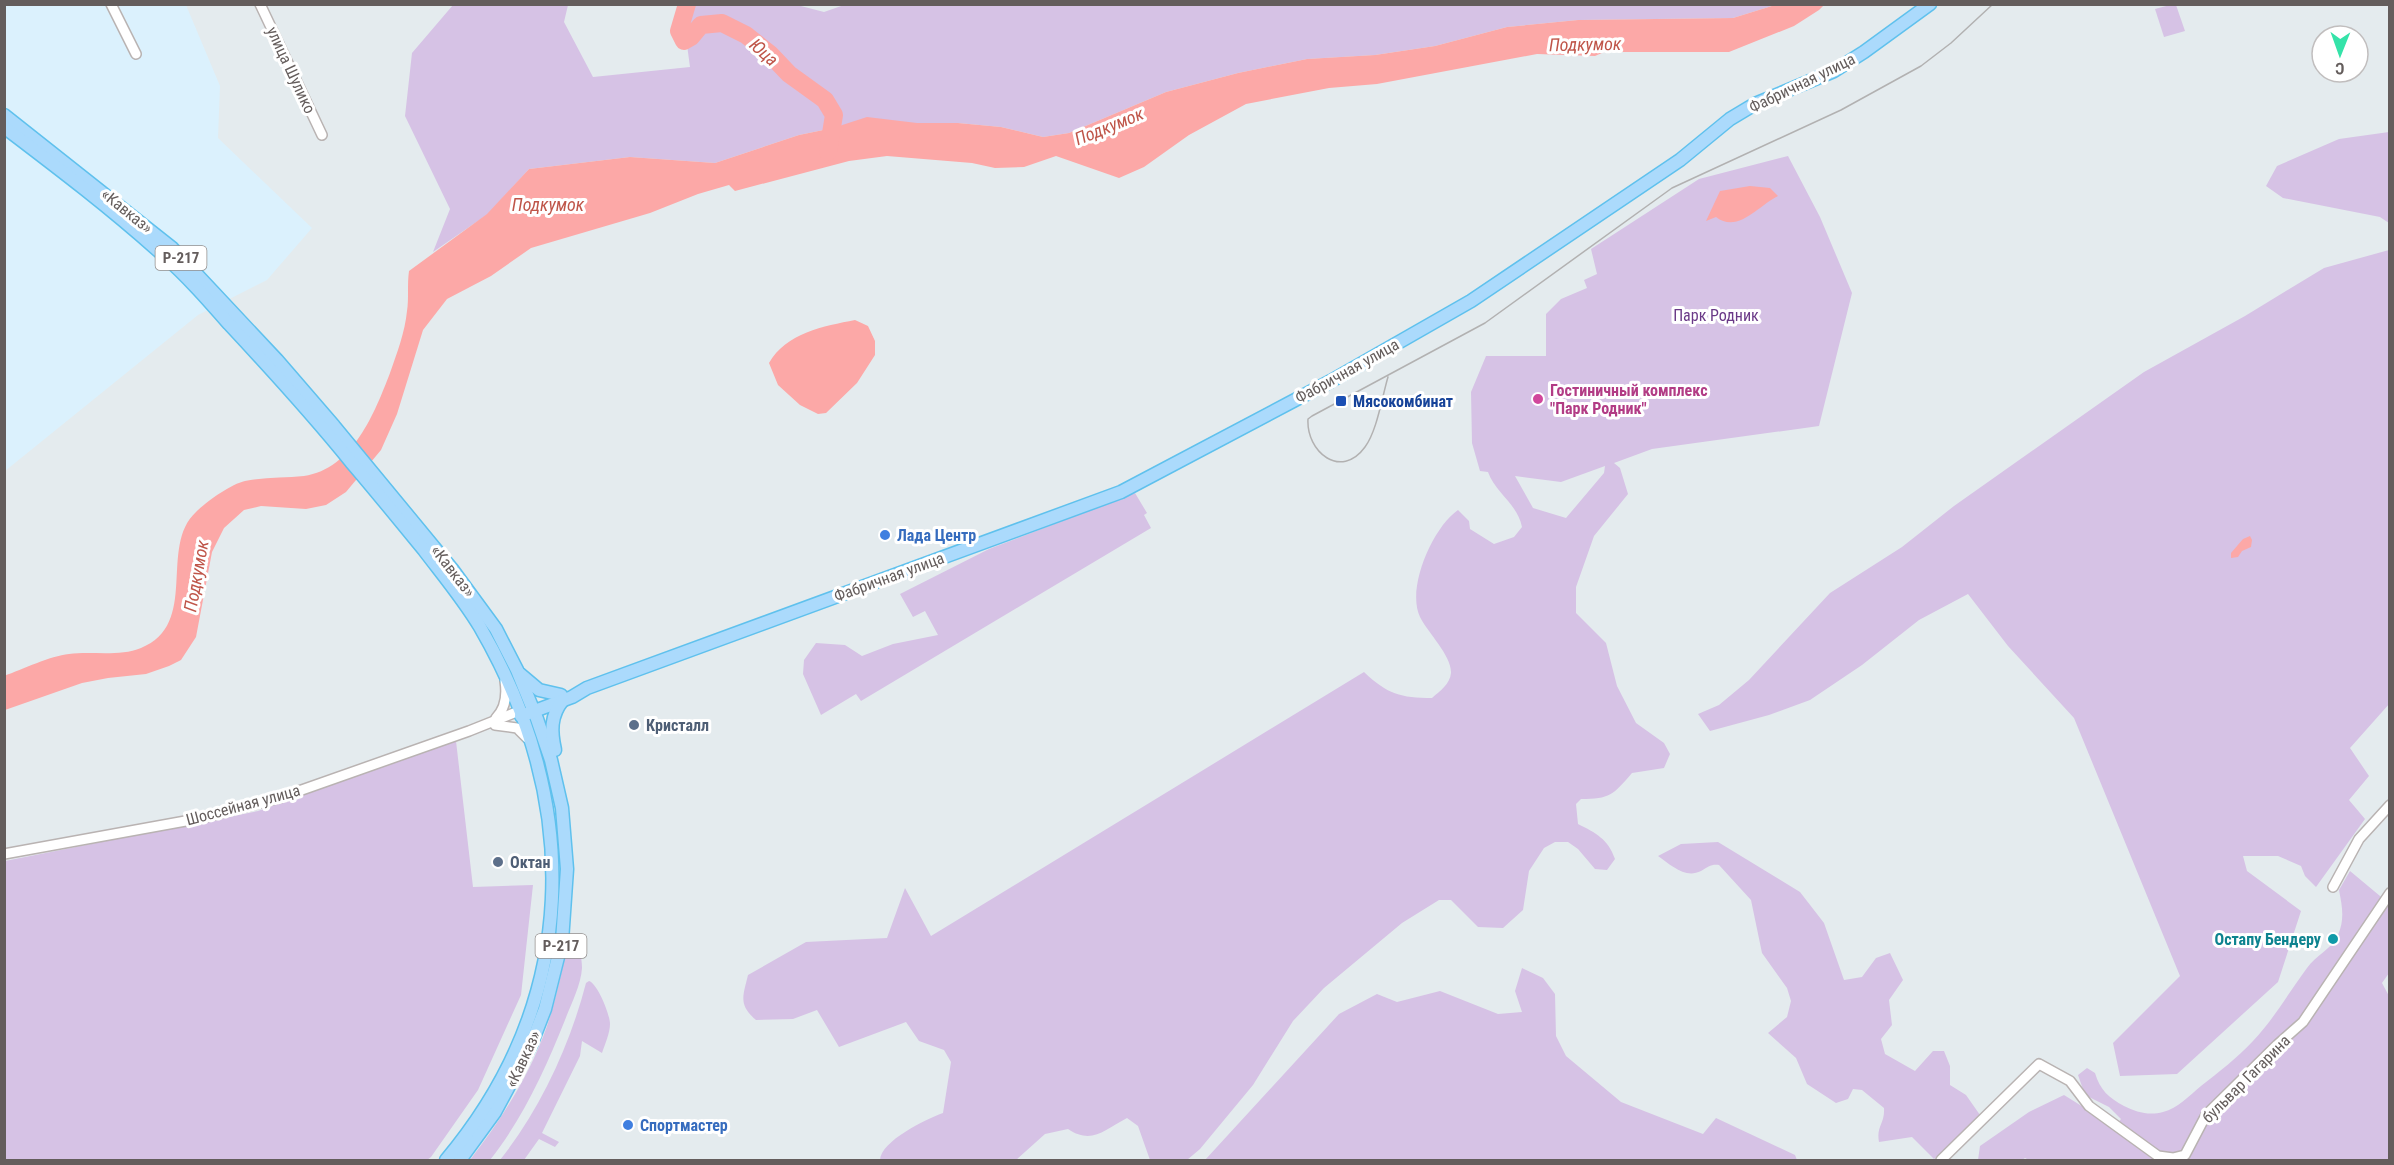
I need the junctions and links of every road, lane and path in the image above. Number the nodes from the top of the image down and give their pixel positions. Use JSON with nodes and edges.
{"nodes":[{"id":1,"x":111,"y":4,"type":"edge"},
{"id":2,"x":260,"y":4,"type":"edge"},
{"id":3,"x":1930,"y":4,"type":"edge"},
{"id":4,"x":136,"y":54,"type":"dead end"},
{"id":5,"x":4,"y":115,"type":"edge"},
{"id":6,"x":4,"y":127,"type":"edge"},
{"id":7,"x":322,"y":135,"type":"dead end"},
{"id":8,"x":330,"y":429,"type":"junction"},
{"id":9,"x":381,"y":490,"type":"junction"},
{"id":10,"x":453,"y":587,"type":"junction"},
{"id":11,"x":516,"y":670,"type":"junction"},
{"id":12,"x":504,"y":675,"type":"junction"},
{"id":13,"x":562,"y":698,"type":"junction"},
{"id":14,"x":536,"y":706,"type":"junction"},
{"id":15,"x":517,"y":716,"type":"junction"},
{"id":16,"x":494,"y":722,"type":"junction"},
{"id":17,"x":532,"y":744,"type":"junction"},
{"id":18,"x":2390,"y":805,"type":"edge"},
{"id":19,"x":4,"y":854,"type":"edge"},
{"id":20,"x":567,"y":869,"type":"junction"},
{"id":21,"x":2332,"y":887,"type":"dead end"},
{"id":22,"x":2390,"y":893,"type":"edge"},
{"id":23,"x":446,"y":1161,"type":"edge"},
{"id":24,"x":460,"y":1161,"type":"edge"},
{"id":25,"x":1941,"y":1161,"type":"edge"}],
"edges":[{"from":1,"to":4,"type":"street"},
{"from":2,"to":7,"type":"street","name":"улица Шулико"},
{"from":3,"to":13,"type":"main road","name":"Фабричная улица"},
{"from":5,"to":8,"type":"main road","name":"«Кавказ»","number":"Р-217"},
{"from":6,"to":8,"type":"main road","name":"«Кавказ»","number":"Р-217"},
{"from":8,"to":9,"type":"main road","name":"«Кавказ»","number":"Р-217"},
{"from":9,"to":10,"type":"main road","name":"«Кавказ»","number":"Р-217"},
{"from":9,"to":11,"type":"main road","name":"«Кавказ»","number":"Р-217"},
{"from":10,"to":12,"type":"main road","name":"«Кавказ»","number":"Р-217"},
{"from":10,"to":14,"type":"main road"},
{"from":11,"to":13,"type":"main road"},
{"from":11,"to":14,"type":"main road","name":"«Кавказ»","number":"Р-217"},
{"from":12,"to":15,"type":"main road","name":"«Кавказ»","number":"Р-217"},
{"from":12,"to":16,"type":"street"},
{"from":13,"to":14,"type":"main road","name":"Фабричная улица"},
{"from":13,"to":20,"type":"main road"},
{"from":14,"to":15,"type":"main road","name":"Фабричная улица"},
{"from":14,"to":20,"type":"main road","name":"«Кавказ»","number":"Р-217"},
{"from":15,"to":16,"type":"street","name":"Шоссейная улица"},
{"from":15,"to":17,"type":"main road","name":"«Кавказ»","number":"Р-217"},
{"from":15,"to":20,"type":"street"},
{"from":16,"to":17,"type":"street"},
{"from":16,"to":19,"type":"street","name":"Шоссейная улица"},
{"from":17,"to":23,"type":"main road","name":"«Кавказ»","number":"Р-217"},
{"from":18,"to":21,"type":"street"},
{"from":20,"to":24,"type":"main road","name":"«Кавказ»","number":"Р-217"},
{"from":22,"to":25,"type":"street","name":"бульвар Гагарина"}]}
